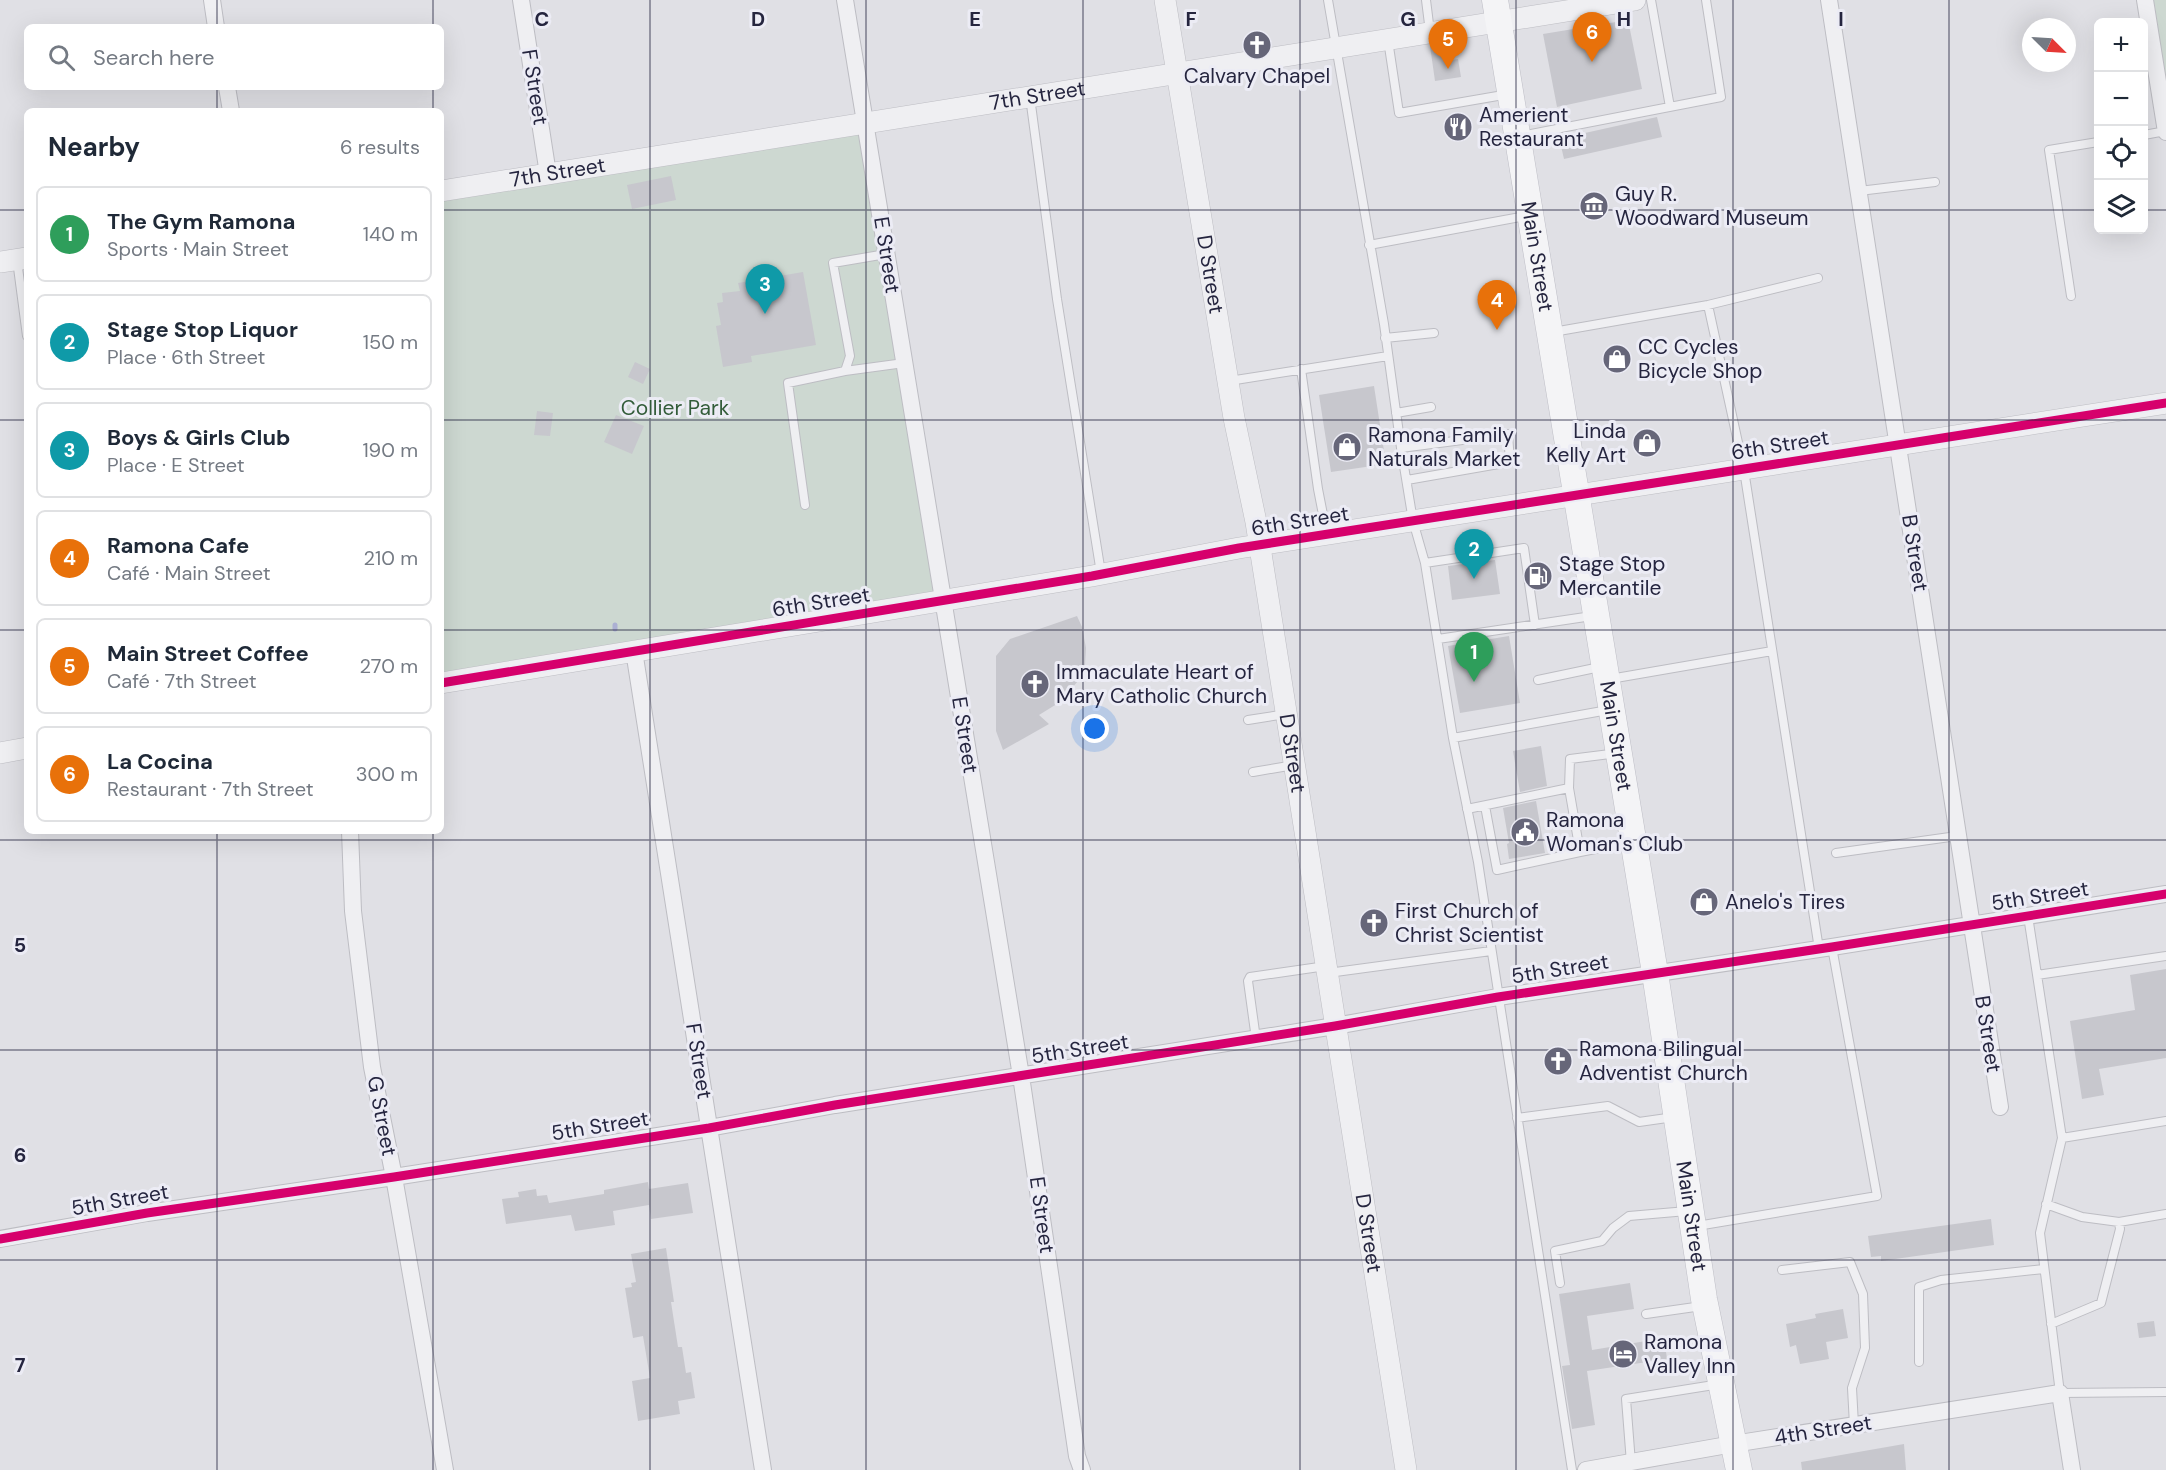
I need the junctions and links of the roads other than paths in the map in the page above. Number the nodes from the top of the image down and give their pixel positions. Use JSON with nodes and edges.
{"nodes":[{"id":1,"x":212,"y":0,"type":"edge"},
{"id":2,"x":521,"y":0,"type":"edge"},
{"id":3,"x":845,"y":0,"type":"edge"},
{"id":4,"x":1165,"y":0,"type":"edge"},
{"id":5,"x":1328,"y":0,"type":"edge"},
{"id":6,"x":1426,"y":0,"type":"edge"},
{"id":7,"x":1635,"y":0,"type":"edge"},
{"id":8,"x":1651,"y":0,"type":"edge"},
{"id":9,"x":1706,"y":0,"type":"edge"},
{"id":10,"x":1829,"y":0,"type":"edge"},
{"id":11,"x":2145,"y":0,"type":"edge"},
{"id":12,"x":1604,"y":3,"type":"edge"},
{"id":13,"x":1497,"y":11,"type":"edge"},
{"id":14,"x":216,"y":24,"type":"edge"},
{"id":15,"x":1431,"y":33,"type":"junction"},
{"id":16,"x":1388,"y":40,"type":"junction"},
{"id":17,"x":1335,"y":49,"type":"junction"},
{"id":18,"x":1177,"y":74,"type":"junction"},
{"id":19,"x":228,"y":90,"type":"edge"},
{"id":20,"x":1510,"y":94,"type":"junction"},
{"id":21,"x":1030,"y":97,"type":"junction"},
{"id":22,"x":1670,"y":107,"type":"junction"},
{"id":23,"x":230,"y":108,"type":"edge"},
{"id":24,"x":866,"y":123,"type":"junction"},
{"id":25,"x":2166,"y":131,"type":"edge"},
{"id":26,"x":2148,"y":134,"type":"edge"},
{"id":27,"x":1517,"y":136,"type":"junction"},
{"id":28,"x":2094,"y":143,"type":"edge"},
{"id":29,"x":548,"y":174,"type":"junction"},
{"id":30,"x":1935,"y":182,"type":"dead end"},
{"id":31,"x":444,"y":191,"type":"edge"},
{"id":32,"x":1859,"y":191,"type":"junction"},
{"id":33,"x":1530,"y":216,"type":"junction"},
{"id":34,"x":1370,"y":245,"type":"junction"},
{"id":35,"x":886,"y":254,"type":"junction"},
{"id":36,"x":15,"y":260,"type":"edge"},
{"id":37,"x":1818,"y":278,"type":"dead end"},
{"id":38,"x":2071,"y":296,"type":"dead end"},
{"id":39,"x":1708,"y":305,"type":"junction"},
{"id":40,"x":24,"y":317,"type":"edge"},
{"id":41,"x":1434,"y":333,"type":"dead end"},
{"id":42,"x":1549,"y":333,"type":"junction"},
{"id":43,"x":1385,"y":338,"type":"junction"},
{"id":44,"x":1388,"y":356,"type":"junction"},
{"id":45,"x":904,"y":363,"type":"junction"},
{"id":46,"x":1301,"y":369,"type":"junction"},
{"id":47,"x":845,"y":371,"type":"junction"},
{"id":48,"x":1227,"y":381,"type":"junction"},
{"id":49,"x":2166,"y":403,"type":"edge"},
{"id":50,"x":1431,"y":407,"type":"dead end"},
{"id":51,"x":1396,"y":413,"type":"junction"},
{"id":52,"x":1898,"y":444,"type":"junction"},
{"id":53,"x":1401,"y":448,"type":"junction"},
{"id":54,"x":1744,"y":470,"type":"junction"},
{"id":55,"x":1407,"y":480,"type":"junction"},
{"id":56,"x":1576,"y":496,"type":"junction"},
{"id":57,"x":805,"y":505,"type":"dead end"},
{"id":58,"x":1413,"y":521,"type":"junction"},
{"id":59,"x":1328,"y":535,"type":"junction"},
{"id":60,"x":1260,"y":545,"type":"junction"},
{"id":61,"x":1425,"y":563,"type":"junction"},
{"id":62,"x":1101,"y":574,"type":"junction"},
{"id":63,"x":943,"y":600,"type":"junction"},
{"id":64,"x":1595,"y":615,"type":"junction"},
{"id":65,"x":1535,"y":625,"type":"junction"},
{"id":66,"x":1438,"y":639,"type":"junction"},
{"id":67,"x":634,"y":651,"type":"junction"},
{"id":68,"x":1772,"y":651,"type":"junction"},
{"id":69,"x":1605,"y":673,"type":"junction"},
{"id":70,"x":1538,"y":680,"type":"dead end"},
{"id":71,"x":444,"y":682,"type":"edge"},
{"id":72,"x":1611,"y":709,"type":"junction"},
{"id":73,"x":1286,"y":714,"type":"junction"},
{"id":74,"x":1248,"y":720,"type":"dead end"},
{"id":75,"x":1454,"y":738,"type":"junction"},
{"id":76,"x":24,"y":749,"type":"edge"},
{"id":77,"x":0,"y":753,"type":"edge"},
{"id":78,"x":1618,"y":753,"type":"junction"},
{"id":79,"x":1294,"y":765,"type":"junction"},
{"id":80,"x":1253,"y":772,"type":"dead end"},
{"id":81,"x":1569,"y":788,"type":"junction"},
{"id":82,"x":1485,"y":806,"type":"junction"},
{"id":83,"x":1467,"y":809,"type":"junction"},
{"id":84,"x":350,"y":834,"type":"edge"},
{"id":85,"x":1957,"y":836,"type":"junction"},
{"id":86,"x":1633,"y":842,"type":"junction"},
{"id":87,"x":1580,"y":852,"type":"junction"},
{"id":88,"x":1836,"y":853,"type":"dead end"},
{"id":89,"x":2166,"y":894,"type":"edge"},
{"id":90,"x":2028,"y":916,"type":"junction"},
{"id":91,"x":1971,"y":926,"type":"junction"},
{"id":92,"x":1826,"y":948,"type":"junction"},
{"id":93,"x":1491,"y":951,"type":"junction"},
{"id":94,"x":2166,"y":956,"type":"edge"},
{"id":95,"x":1327,"y":969,"type":"junction"},
{"id":96,"x":1655,"y":973,"type":"junction"},
{"id":97,"x":2037,"y":975,"type":"junction"},
{"id":98,"x":1497,"y":997,"type":"junction"},
{"id":99,"x":1335,"y":1026,"type":"junction"},
{"id":100,"x":1256,"y":1039,"type":"junction"},
{"id":101,"x":1022,"y":1076,"type":"junction"},
{"id":102,"x":2000,"y":1107,"type":"dead end"},
{"id":103,"x":1677,"y":1117,"type":"junction"},
{"id":104,"x":1517,"y":1118,"type":"junction"},
{"id":105,"x":2166,"y":1121,"type":"edge"},
{"id":106,"x":709,"y":1128,"type":"junction"},
{"id":107,"x":2062,"y":1138,"type":"junction"},
{"id":108,"x":394,"y":1177,"type":"junction"},
{"id":109,"x":2046,"y":1204,"type":"junction"},
{"id":110,"x":2166,"y":1214,"type":"edge"},
{"id":111,"x":1692,"y":1219,"type":"junction"},
{"id":112,"x":2119,"y":1221,"type":"junction"},
{"id":113,"x":0,"y":1239,"type":"edge"},
{"id":114,"x":2044,"y":1269,"type":"junction"},
{"id":115,"x":1782,"y":1270,"type":"dead end"},
{"id":116,"x":1560,"y":1283,"type":"dead end"},
{"id":117,"x":1706,"y":1306,"type":"junction"},
{"id":118,"x":1646,"y":1314,"type":"dead end"},
{"id":119,"x":2051,"y":1324,"type":"junction"},
{"id":120,"x":1919,"y":1362,"type":"dead end"},
{"id":121,"x":1721,"y":1384,"type":"junction"},
{"id":122,"x":2166,"y":1392,"type":"edge"},
{"id":123,"x":2060,"y":1393,"type":"junction"},
{"id":124,"x":1854,"y":1425,"type":"junction"},
{"id":125,"x":1732,"y":1444,"type":"junction"},
{"id":126,"x":1631,"y":1463,"type":"junction"},
{"id":127,"x":445,"y":1470,"type":"edge"},
{"id":128,"x":763,"y":1470,"type":"edge"},
{"id":129,"x":1082,"y":1470,"type":"edge"},
{"id":130,"x":1406,"y":1470,"type":"edge"},
{"id":131,"x":1572,"y":1470,"type":"edge"},
{"id":132,"x":1594,"y":1470,"type":"edge"},
{"id":133,"x":1739,"y":1470,"type":"edge"},
{"id":134,"x":2072,"y":1470,"type":"edge"}],
"edges":[{"from":1,"to":14,"type":"street"},
{"from":2,"to":29,"type":"street","name":"F Street"},
{"from":3,"to":24,"type":"street","name":"E Street"},
{"from":4,"to":18,"type":"street","name":"D Street"},
{"from":5,"to":17,"type":"lane"},
{"from":6,"to":15,"type":"lane"},
{"from":7,"to":12,"type":"street","name":"7th Street"},
{"from":8,"to":22,"type":"lane"},
{"from":9,"to":22,"type":"lane"},
{"from":10,"to":32,"type":"street","name":"B Street"},
{"from":11,"to":25,"type":"street"},
{"from":12,"to":13,"type":"street","name":"7th Street"},
{"from":13,"to":15,"type":"street","name":"7th Street"},
{"from":13,"to":20,"type":"main road","name":"Main Street"},
{"from":15,"to":16,"type":"street","name":"7th Street"},
{"from":16,"to":17,"type":"street","name":"7th Street"},
{"from":16,"to":20,"type":"lane"},
{"from":17,"to":18,"type":"street","name":"7th Street"},
{"from":17,"to":34,"type":"lane"},
{"from":18,"to":21,"type":"street","name":"7th Street"},
{"from":18,"to":48,"type":"street","name":"D Street"},
{"from":19,"to":23,"type":"street"},
{"from":20,"to":27,"type":"main road","name":"Main Street"},
{"from":21,"to":24,"type":"street","name":"7th Street"},
{"from":21,"to":62,"type":"lane"},
{"from":22,"to":27,"type":"lane"},
{"from":24,"to":29,"type":"street","name":"7th Street"},
{"from":24,"to":35,"type":"street","name":"E Street"},
{"from":25,"to":26,"type":"lane"},
{"from":27,"to":33,"type":"main road","name":"Main Street"},
{"from":28,"to":38,"type":"lane"},
{"from":29,"to":31,"type":"street","name":"7th Street"},
{"from":30,"to":32,"type":"lane"},
{"from":32,"to":52,"type":"street","name":"B Street"},
{"from":33,"to":34,"type":"lane"},
{"from":33,"to":42,"type":"main road","name":"Main Street"},
{"from":34,"to":43,"type":"lane"},
{"from":35,"to":45,"type":"street","name":"E Street"},
{"from":35,"to":47,"type":"lane"},
{"from":36,"to":40,"type":"lane"},
{"from":37,"to":39,"type":"lane"},
{"from":39,"to":42,"type":"lane"},
{"from":39,"to":54,"type":"lane"},
{"from":41,"to":43,"type":"lane"},
{"from":42,"to":56,"type":"main road","name":"Main Street"},
{"from":43,"to":44,"type":"lane"},
{"from":44,"to":46,"type":"lane"},
{"from":44,"to":51,"type":"lane"},
{"from":45,"to":47,"type":"lane"},
{"from":45,"to":63,"type":"street","name":"E Street"},
{"from":46,"to":48,"type":"lane"},
{"from":46,"to":59,"type":"lane"},
{"from":47,"to":57,"type":"lane"},
{"from":48,"to":60,"type":"street","name":"D Street"},
{"from":49,"to":52,"type":"street","name":"6th Street"},
{"from":50,"to":51,"type":"lane"},
{"from":51,"to":53,"type":"lane"},
{"from":52,"to":54,"type":"street","name":"6th Street"},
{"from":52,"to":85,"type":"street","name":"B Street"},
{"from":53,"to":55,"type":"lane"},
{"from":53,"to":55,"type":"lane"},
{"from":54,"to":56,"type":"street","name":"6th Street"},
{"from":54,"to":68,"type":"lane"},
{"from":55,"to":58,"type":"lane"},
{"from":56,"to":58,"type":"street","name":"6th Street"},
{"from":56,"to":64,"type":"main road","name":"Main Street"},
{"from":58,"to":59,"type":"street","name":"6th Street"},
{"from":58,"to":61,"type":"lane"},
{"from":59,"to":60,"type":"street","name":"6th Street"},
{"from":60,"to":62,"type":"street","name":"6th Street"},
{"from":60,"to":73,"type":"street","name":"D Street"},
{"from":61,"to":65,"type":"lane"},
{"from":61,"to":66,"type":"lane"},
{"from":62,"to":63,"type":"street","name":"6th Street"},
{"from":63,"to":67,"type":"street","name":"6th Street"},
{"from":63,"to":101,"type":"street","name":"E Street"},
{"from":64,"to":65,"type":"lane"},
{"from":64,"to":69,"type":"main road","name":"Main Street"},
{"from":65,"to":66,"type":"lane"},
{"from":66,"to":75,"type":"lane"},
{"from":67,"to":71,"type":"street","name":"6th Street"},
{"from":67,"to":106,"type":"street","name":"F Street"},
{"from":68,"to":69,"type":"lane"},
{"from":68,"to":92,"type":"lane"},
{"from":69,"to":70,"type":"lane"},
{"from":69,"to":72,"type":"main road","name":"Main Street"},
{"from":72,"to":75,"type":"lane"},
{"from":72,"to":78,"type":"main road","name":"Main Street"},
{"from":73,"to":74,"type":"lane"},
{"from":73,"to":79,"type":"street","name":"D Street"},
{"from":75,"to":83,"type":"lane"},
{"from":76,"to":77,"type":"street"},
{"from":78,"to":81,"type":"lane"},
{"from":78,"to":86,"type":"main road","name":"Main Street"},
{"from":79,"to":80,"type":"lane"},
{"from":79,"to":95,"type":"street","name":"D Street"},
{"from":81,"to":82,"type":"lane"},
{"from":81,"to":87,"type":"lane"},
{"from":82,"to":83,"type":"lane"},
{"from":82,"to":87,"type":"lane"},
{"from":83,"to":93,"type":"lane"},
{"from":84,"to":108,"type":"street","name":"G Street"},
{"from":85,"to":88,"type":"lane"},
{"from":85,"to":91,"type":"street","name":"B Street"},
{"from":86,"to":87,"type":"lane"},
{"from":86,"to":96,"type":"main road","name":"Main Street"},
{"from":89,"to":90,"type":"street","name":"5th Street"},
{"from":90,"to":91,"type":"street","name":"5th Street"},
{"from":90,"to":97,"type":"lane"},
{"from":91,"to":92,"type":"street","name":"5th Street"},
{"from":91,"to":102,"type":"street","name":"B Street"},
{"from":92,"to":96,"type":"street","name":"5th Street"},
{"from":92,"to":111,"type":"lane"},
{"from":93,"to":95,"type":"lane"},
{"from":93,"to":98,"type":"lane"},
{"from":94,"to":97,"type":"lane"},
{"from":95,"to":99,"type":"street","name":"D Street"},
{"from":95,"to":100,"type":"lane"},
{"from":96,"to":98,"type":"street","name":"5th Street"},
{"from":96,"to":103,"type":"main road","name":"Main Street"},
{"from":97,"to":107,"type":"lane"},
{"from":98,"to":99,"type":"street","name":"5th Street"},
{"from":98,"to":104,"type":"lane"},
{"from":99,"to":100,"type":"street","name":"5th Street"},
{"from":99,"to":130,"type":"street","name":"D Street"},
{"from":100,"to":101,"type":"street","name":"5th Street"},
{"from":101,"to":106,"type":"street","name":"5th Street"},
{"from":101,"to":129,"type":"street","name":"E Street"},
{"from":103,"to":104,"type":"lane"},
{"from":103,"to":111,"type":"main road","name":"Main Street"},
{"from":104,"to":131,"type":"lane"},
{"from":105,"to":107,"type":"lane"},
{"from":106,"to":108,"type":"street","name":"5th Street"},
{"from":106,"to":128,"type":"street","name":"F Street"},
{"from":107,"to":109,"type":"lane"},
{"from":108,"to":113,"type":"street","name":"5th Street"},
{"from":108,"to":127,"type":"street","name":"G Street"},
{"from":109,"to":112,"type":"lane"},
{"from":109,"to":114,"type":"lane"},
{"from":110,"to":112,"type":"lane"},
{"from":111,"to":116,"type":"lane"},
{"from":111,"to":117,"type":"main road","name":"Main Street"},
{"from":112,"to":119,"type":"lane"},
{"from":114,"to":119,"type":"lane"},
{"from":114,"to":120,"type":"lane"},
{"from":115,"to":124,"type":"lane"},
{"from":117,"to":118,"type":"lane"},
{"from":117,"to":121,"type":"main road","name":"Main Street"},
{"from":119,"to":123,"type":"lane"},
{"from":121,"to":125,"type":"main road","name":"Main Street"},
{"from":121,"to":126,"type":"lane"},
{"from":122,"to":123,"type":"lane"},
{"from":123,"to":124,"type":"street","name":"4th Street"},
{"from":123,"to":134,"type":"street"},
{"from":124,"to":125,"type":"street","name":"4th Street"},
{"from":125,"to":126,"type":"street","name":"4th Street"},
{"from":125,"to":133,"type":"main road","name":"Main Street"},
{"from":126,"to":132,"type":"street","name":"4th Street"}]}
